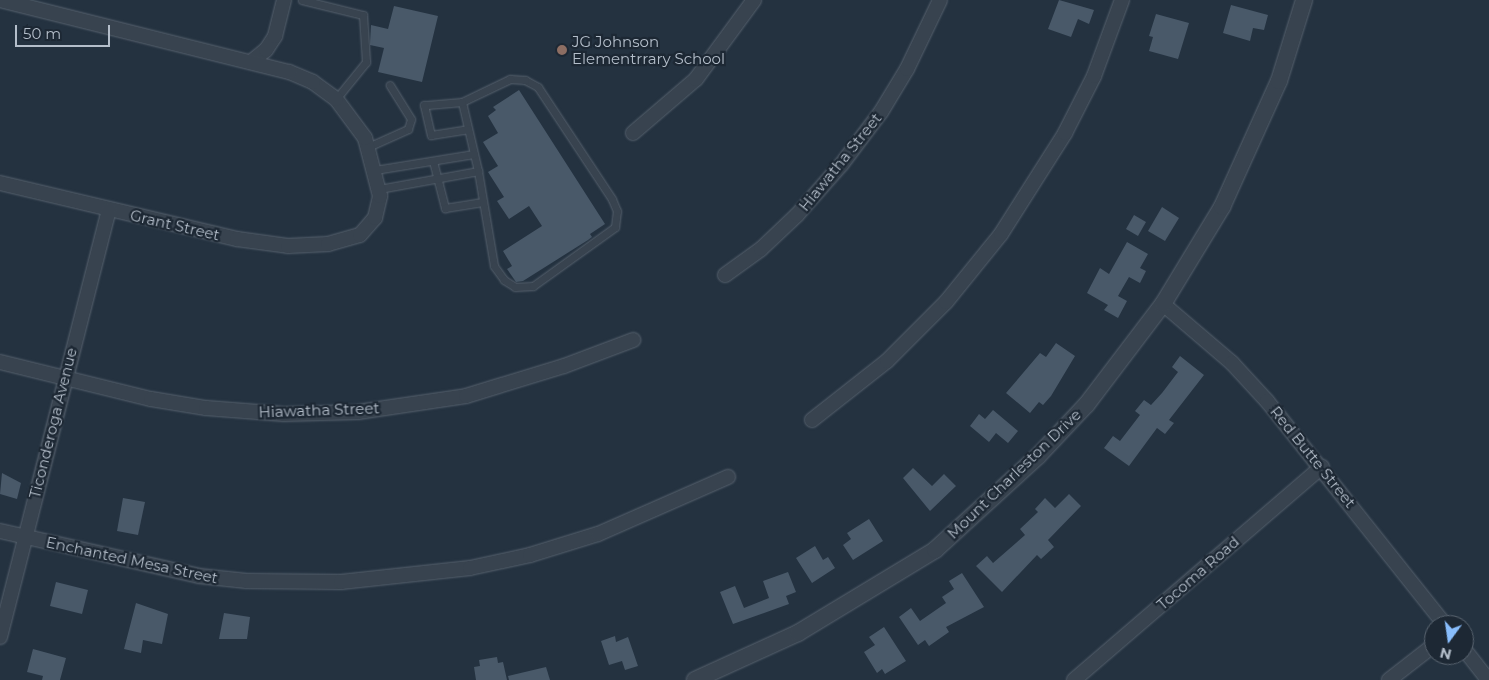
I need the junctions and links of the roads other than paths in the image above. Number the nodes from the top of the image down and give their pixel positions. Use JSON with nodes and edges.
{"nodes":[{"id":1,"x":0,"y":0,"type":"edge"},
{"id":2,"x":284,"y":0,"type":"edge"},
{"id":3,"x":302,"y":0,"type":"edge"},
{"id":4,"x":754,"y":0,"type":"edge"},
{"id":5,"x":940,"y":0,"type":"edge"},
{"id":6,"x":1122,"y":0,"type":"edge"},
{"id":7,"x":1304,"y":0,"type":"edge"},
{"id":8,"x":251,"y":62,"type":"junction"},
{"id":9,"x":390,"y":85,"type":"dead end"},
{"id":10,"x":336,"y":99,"type":"junction"},
{"id":11,"x":462,"y":102,"type":"junction"},
{"id":12,"x":468,"y":130,"type":"junction"},
{"id":13,"x":633,"y":133,"type":"dead end"},
{"id":14,"x":368,"y":147,"type":"junction"},
{"id":15,"x":474,"y":154,"type":"junction"},
{"id":16,"x":433,"y":161,"type":"junction"},
{"id":17,"x":375,"y":170,"type":"junction"},
{"id":18,"x":478,"y":171,"type":"junction"},
{"id":19,"x":437,"y":178,"type":"junction"},
{"id":20,"x":0,"y":184,"type":"edge"},
{"id":21,"x":379,"y":189,"type":"junction"},
{"id":22,"x":483,"y":202,"type":"junction"},
{"id":23,"x":109,"y":210,"type":"junction"},
{"id":24,"x":725,"y":275,"type":"dead end"},
{"id":25,"x":1163,"y":304,"type":"junction"},
{"id":26,"x":633,"y":340,"type":"dead end"},
{"id":27,"x":0,"y":362,"type":"edge"},
{"id":28,"x":65,"y":378,"type":"junction"},
{"id":29,"x":812,"y":420,"type":"dead end"},
{"id":30,"x":1322,"y":467,"type":"junction"},
{"id":31,"x":728,"y":477,"type":"dead end"},
{"id":32,"x":0,"y":531,"type":"edge"},
{"id":33,"x":24,"y":537,"type":"junction"},
{"id":34,"x":1437,"y":615,"type":"edge"},
{"id":35,"x":0,"y":637,"type":"edge"},
{"id":36,"x":1424,"y":653,"type":"edge"},
{"id":37,"x":1474,"y":662,"type":"edge"},
{"id":38,"x":695,"y":680,"type":"edge"},
{"id":39,"x":1074,"y":680,"type":"edge"},
{"id":40,"x":1389,"y":680,"type":"edge"},
{"id":41,"x":1488,"y":680,"type":"edge"}],
"edges":[{"from":1,"to":8,"type":"street"},
{"from":2,"to":8,"type":"street"},
{"from":3,"to":10,"type":"lane"},
{"from":4,"to":13,"type":"street"},
{"from":5,"to":24,"type":"street","name":"Hiawatha Street"},
{"from":6,"to":29,"type":"street"},
{"from":7,"to":25,"type":"street","name":"Mount Charleston Drive"},
{"from":8,"to":10,"type":"street"},
{"from":9,"to":14,"type":"lane"},
{"from":10,"to":14,"type":"street"},
{"from":11,"to":12,"type":"lane"},
{"from":11,"to":12,"type":"lane"},
{"from":11,"to":22,"type":"lane"},
{"from":12,"to":15,"type":"lane"},
{"from":14,"to":17,"type":"street"},
{"from":15,"to":16,"type":"lane"},
{"from":15,"to":18,"type":"lane"},
{"from":16,"to":17,"type":"lane"},
{"from":16,"to":19,"type":"lane"},
{"from":17,"to":21,"type":"street"},
{"from":18,"to":19,"type":"lane"},
{"from":18,"to":22,"type":"lane"},
{"from":19,"to":21,"type":"lane"},
{"from":19,"to":22,"type":"lane"},
{"from":20,"to":23,"type":"street","name":"Grant Street"},
{"from":21,"to":23,"type":"street","name":"Grant Street"},
{"from":23,"to":28,"type":"street","name":"Ticonderoga Avenue"},
{"from":25,"to":30,"type":"street","name":"Red Butte Street"},
{"from":25,"to":38,"type":"street","name":"Mount Charleston Drive"},
{"from":26,"to":28,"type":"street","name":"Hiawatha Street"},
{"from":27,"to":28,"type":"street","name":"Hiawatha Street"},
{"from":28,"to":33,"type":"street","name":"Ticonderoga Avenue"},
{"from":30,"to":34,"type":"street","name":"Red Butte Street"},
{"from":30,"to":39,"type":"street","name":"Tocoma Road"},
{"from":31,"to":33,"type":"street","name":"Enchanted Mesa Street"},
{"from":32,"to":33,"type":"street","name":"Enchanted Mesa Street"},
{"from":33,"to":35,"type":"street","name":"Ticonderoga Avenue"},
{"from":36,"to":40,"type":"street"},
{"from":37,"to":41,"type":"street"}]}
